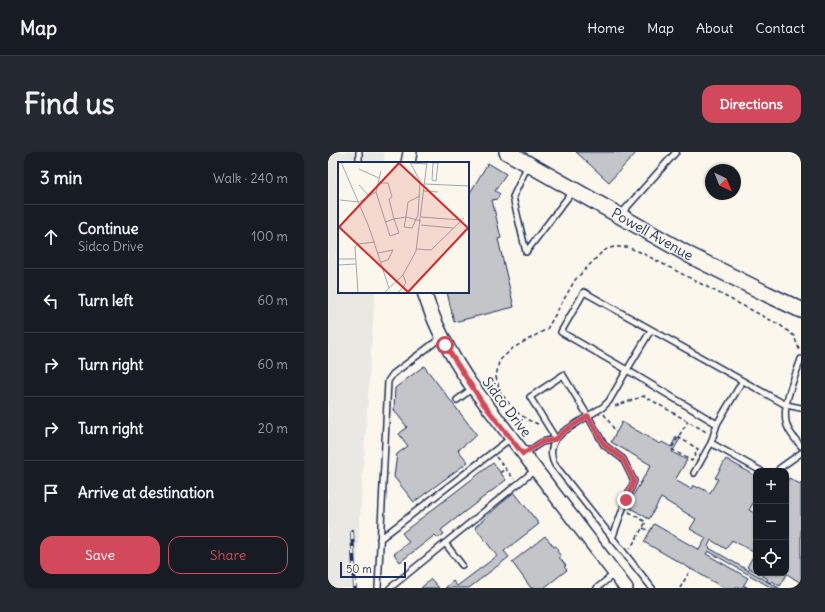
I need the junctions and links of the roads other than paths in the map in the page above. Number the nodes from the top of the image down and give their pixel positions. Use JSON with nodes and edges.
{"nodes":[{"id":1,"x":410,"y":152,"type":"edge"},
{"id":2,"x":507,"y":152,"type":"edge"},
{"id":3,"x":676,"y":152,"type":"edge"},
{"id":4,"x":408,"y":162,"type":"edge"},
{"id":5,"x":529,"y":164,"type":"junction"},
{"id":6,"x":574,"y":189,"type":"junction"},
{"id":7,"x":619,"y":216,"type":"junction"},
{"id":8,"x":424,"y":293,"type":"edge"},
{"id":9,"x":801,"y":310,"type":"edge"},
{"id":10,"x":651,"y":330,"type":"junction"},
{"id":11,"x":442,"y":337,"type":"junction"},
{"id":12,"x":801,"y":359,"type":"edge"},
{"id":13,"x":627,"y":370,"type":"junction"},
{"id":14,"x":799,"y":370,"type":"edge"},
{"id":15,"x":742,"y":382,"type":"junction"},
{"id":16,"x":473,"y":388,"type":"junction"},
{"id":17,"x":457,"y":400,"type":"dead end"},
{"id":18,"x":786,"y":405,"type":"junction"},
{"id":19,"x":801,"y":408,"type":"edge"},
{"id":20,"x":588,"y":416,"type":"junction"},
{"id":21,"x":717,"y":424,"type":"junction"},
{"id":22,"x":801,"y":437,"type":"edge"},
{"id":23,"x":511,"y":438,"type":"junction"},
{"id":24,"x":795,"y":438,"type":"junction"},
{"id":25,"x":556,"y":439,"type":"junction"},
{"id":26,"x":711,"y":443,"type":"junction"},
{"id":27,"x":801,"y":446,"type":"edge"},
{"id":28,"x":801,"y":453,"type":"edge"},
{"id":29,"x":523,"y":454,"type":"junction"},
{"id":30,"x":756,"y":468,"type":"edge"},
{"id":31,"x":780,"y":468,"type":"edge"},
{"id":32,"x":535,"y":470,"type":"junction"},
{"id":33,"x":694,"y":473,"type":"dead end"},
{"id":34,"x":380,"y":539,"type":"junction"},
{"id":35,"x":612,"y":539,"type":"junction"},
{"id":36,"x":445,"y":543,"type":"junction"},
{"id":37,"x":462,"y":565,"type":"dead end"},
{"id":38,"x":615,"y":574,"type":"junction"},
{"id":39,"x":378,"y":588,"type":"edge"},
{"id":40,"x":390,"y":588,"type":"edge"},
{"id":41,"x":597,"y":588,"type":"edge"},
{"id":42,"x":626,"y":588,"type":"edge"},
{"id":43,"x":652,"y":588,"type":"edge"}],
"edges":[{"from":1,"to":4,"type":"street"},
{"from":2,"to":5,"type":"main road","name":"Powell Avenue"},
{"from":3,"to":7,"type":"lane"},
{"from":5,"to":6,"type":"main road","name":"Powell Avenue"},
{"from":5,"to":6,"type":"lane"},
{"from":6,"to":7,"type":"main road","name":"Powell Avenue"},
{"from":7,"to":9,"type":"main road","name":"Powell Avenue"},
{"from":8,"to":11,"type":"street","name":"Sidco Drive"},
{"from":10,"to":13,"type":"lane"},
{"from":10,"to":13,"type":"lane"},
{"from":10,"to":15,"type":"lane"},
{"from":11,"to":16,"type":"street","name":"Sidco Drive"},
{"from":11,"to":34,"type":"lane"},
{"from":12,"to":14,"type":"lane"},
{"from":13,"to":20,"type":"lane"},
{"from":13,"to":21,"type":"lane"},
{"from":14,"to":18,"type":"lane"},
{"from":15,"to":18,"type":"lane"},
{"from":15,"to":21,"type":"lane"},
{"from":16,"to":17,"type":"lane"},
{"from":16,"to":23,"type":"street","name":"Sidco Drive"},
{"from":18,"to":19,"type":"lane"},
{"from":18,"to":24,"type":"lane"},
{"from":20,"to":25,"type":"lane"},
{"from":20,"to":25,"type":"lane"},
{"from":20,"to":35,"type":"lane"},
{"from":21,"to":26,"type":"lane"},
{"from":22,"to":24,"type":"lane"},
{"from":23,"to":29,"type":"street","name":"Sidco Drive"},
{"from":23,"to":34,"type":"lane"},
{"from":24,"to":27,"type":"lane"},
{"from":25,"to":29,"type":"lane"},
{"from":25,"to":35,"type":"lane"},
{"from":26,"to":30,"type":"lane"},
{"from":26,"to":33,"type":"lane"},
{"from":28,"to":31,"type":"lane"},
{"from":29,"to":32,"type":"street","name":"Sidco Drive"},
{"from":32,"to":36,"type":"lane"},
{"from":32,"to":38,"type":"street","name":"Sidco Drive"},
{"from":34,"to":39,"type":"lane"},
{"from":35,"to":43,"type":"lane"},
{"from":36,"to":37,"type":"lane"},
{"from":36,"to":40,"type":"lane"},
{"from":38,"to":41,"type":"lane"},
{"from":38,"to":42,"type":"street","name":"Sidco Drive"}]}
